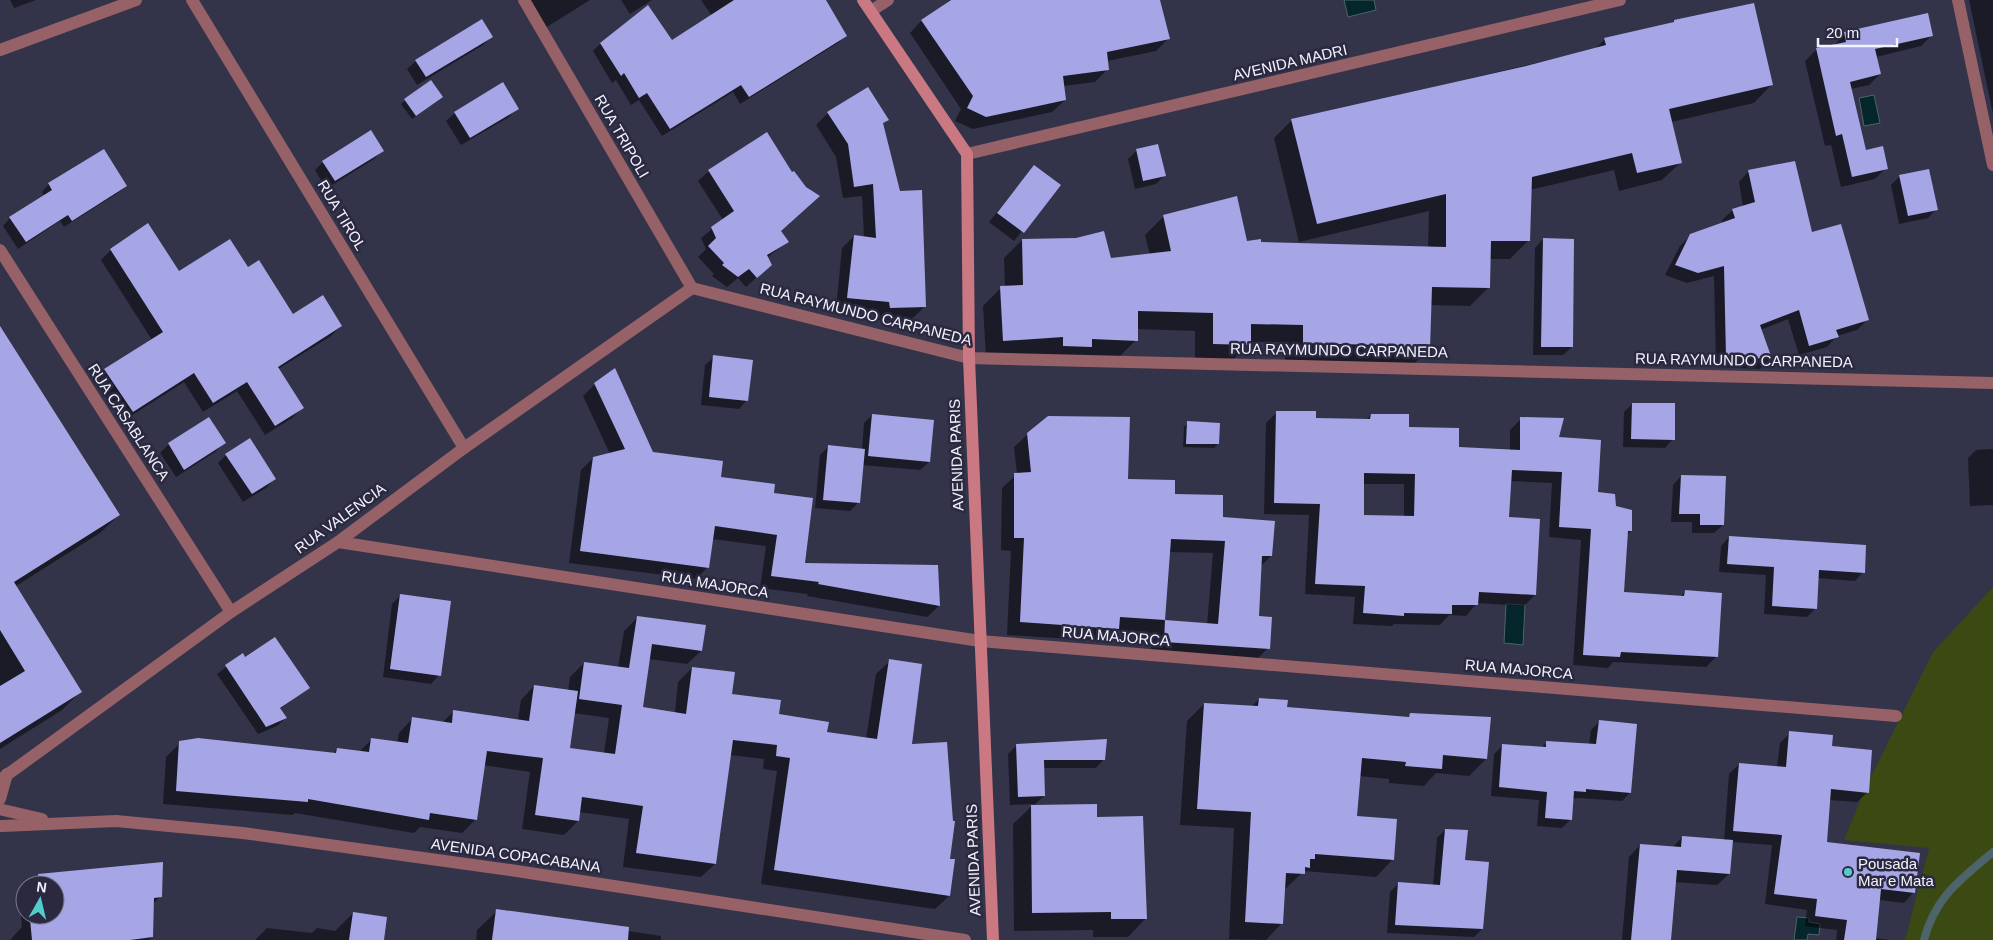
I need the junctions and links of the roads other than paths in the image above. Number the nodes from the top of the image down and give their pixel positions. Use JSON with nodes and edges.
{"nodes":[{"id":1,"x":136,"y":0,"type":"edge"},
{"id":2,"x":192,"y":0,"type":"edge"},
{"id":3,"x":524,"y":0,"type":"edge"},
{"id":4,"x":863,"y":0,"type":"edge"},
{"id":5,"x":888,"y":0,"type":"edge"},
{"id":6,"x":1620,"y":0,"type":"edge"},
{"id":7,"x":1958,"y":0,"type":"edge"},
{"id":8,"x":871,"y":11,"type":"junction"},
{"id":9,"x":0,"y":50,"type":"edge"},
{"id":10,"x":967,"y":154,"type":"junction"},
{"id":11,"x":1993,"y":165,"type":"edge"},
{"id":12,"x":0,"y":250,"type":"edge"},
{"id":13,"x":692,"y":288,"type":"junction"},
{"id":14,"x":968,"y":358,"type":"junction"},
{"id":15,"x":1993,"y":382,"type":"edge"},
{"id":16,"x":464,"y":448,"type":"junction"},
{"id":17,"x":338,"y":542,"type":"junction"},
{"id":18,"x":231,"y":612,"type":"junction"},
{"id":19,"x":980,"y":641,"type":"junction"},
{"id":20,"x":1896,"y":716,"type":"dead end"},
{"id":21,"x":4,"y":777,"type":"edge"},
{"id":22,"x":1,"y":805,"type":"edge"},
{"id":23,"x":59,"y":822,"type":"junction"},
{"id":24,"x":1,"y":827,"type":"edge"},
{"id":25,"x":965,"y":940,"type":"edge"},
{"id":26,"x":993,"y":940,"type":"edge"}],
"edges":[{"from":1,"to":9,"type":"street"},
{"from":2,"to":16,"type":"street","name":"RUA TIROL"},
{"from":3,"to":13,"type":"street","name":"RUA TRIPOLI"},
{"from":4,"to":8,"type":"street"},
{"from":5,"to":8,"type":"street"},
{"from":6,"to":10,"type":"street","name":"AVENIDA MADRI"},
{"from":7,"to":11,"type":"street"},
{"from":8,"to":10,"type":"street"},
{"from":10,"to":14,"type":"street","name":"AVENIDA PARIS"},
{"from":12,"to":18,"type":"street","name":"RUA CASABLANCA"},
{"from":13,"to":14,"type":"street","name":"RUA RAYMUNDO CARPANEDA"},
{"from":13,"to":16,"type":"street","name":"RUA VALENCIA"},
{"from":14,"to":15,"type":"street","name":"RUA RAYMUNDO CARPANEDA"},
{"from":14,"to":19,"type":"street","name":"AVENIDA PARIS"},
{"from":16,"to":17,"type":"street","name":"RUA VALENCIA"},
{"from":17,"to":18,"type":"street","name":"RUA VALENCIA"},
{"from":17,"to":19,"type":"street","name":"RUA MAJORCA"},
{"from":18,"to":21,"type":"street","name":"RUA VALENCIA"},
{"from":19,"to":20,"type":"street","name":"RUA MAJORCA"},
{"from":19,"to":26,"type":"street","name":"AVENIDA PARIS"},
{"from":21,"to":22,"type":"street","name":"RUA VALENCIA"},
{"from":22,"to":23,"type":"street","name":"AVENIDA COPACABANA"},
{"from":22,"to":24,"type":"street","name":"RUA VALENCIA"},
{"from":23,"to":24,"type":"street","name":"AVENIDA COPACABANA"},
{"from":23,"to":25,"type":"street","name":"AVENIDA COPACABANA"}]}
